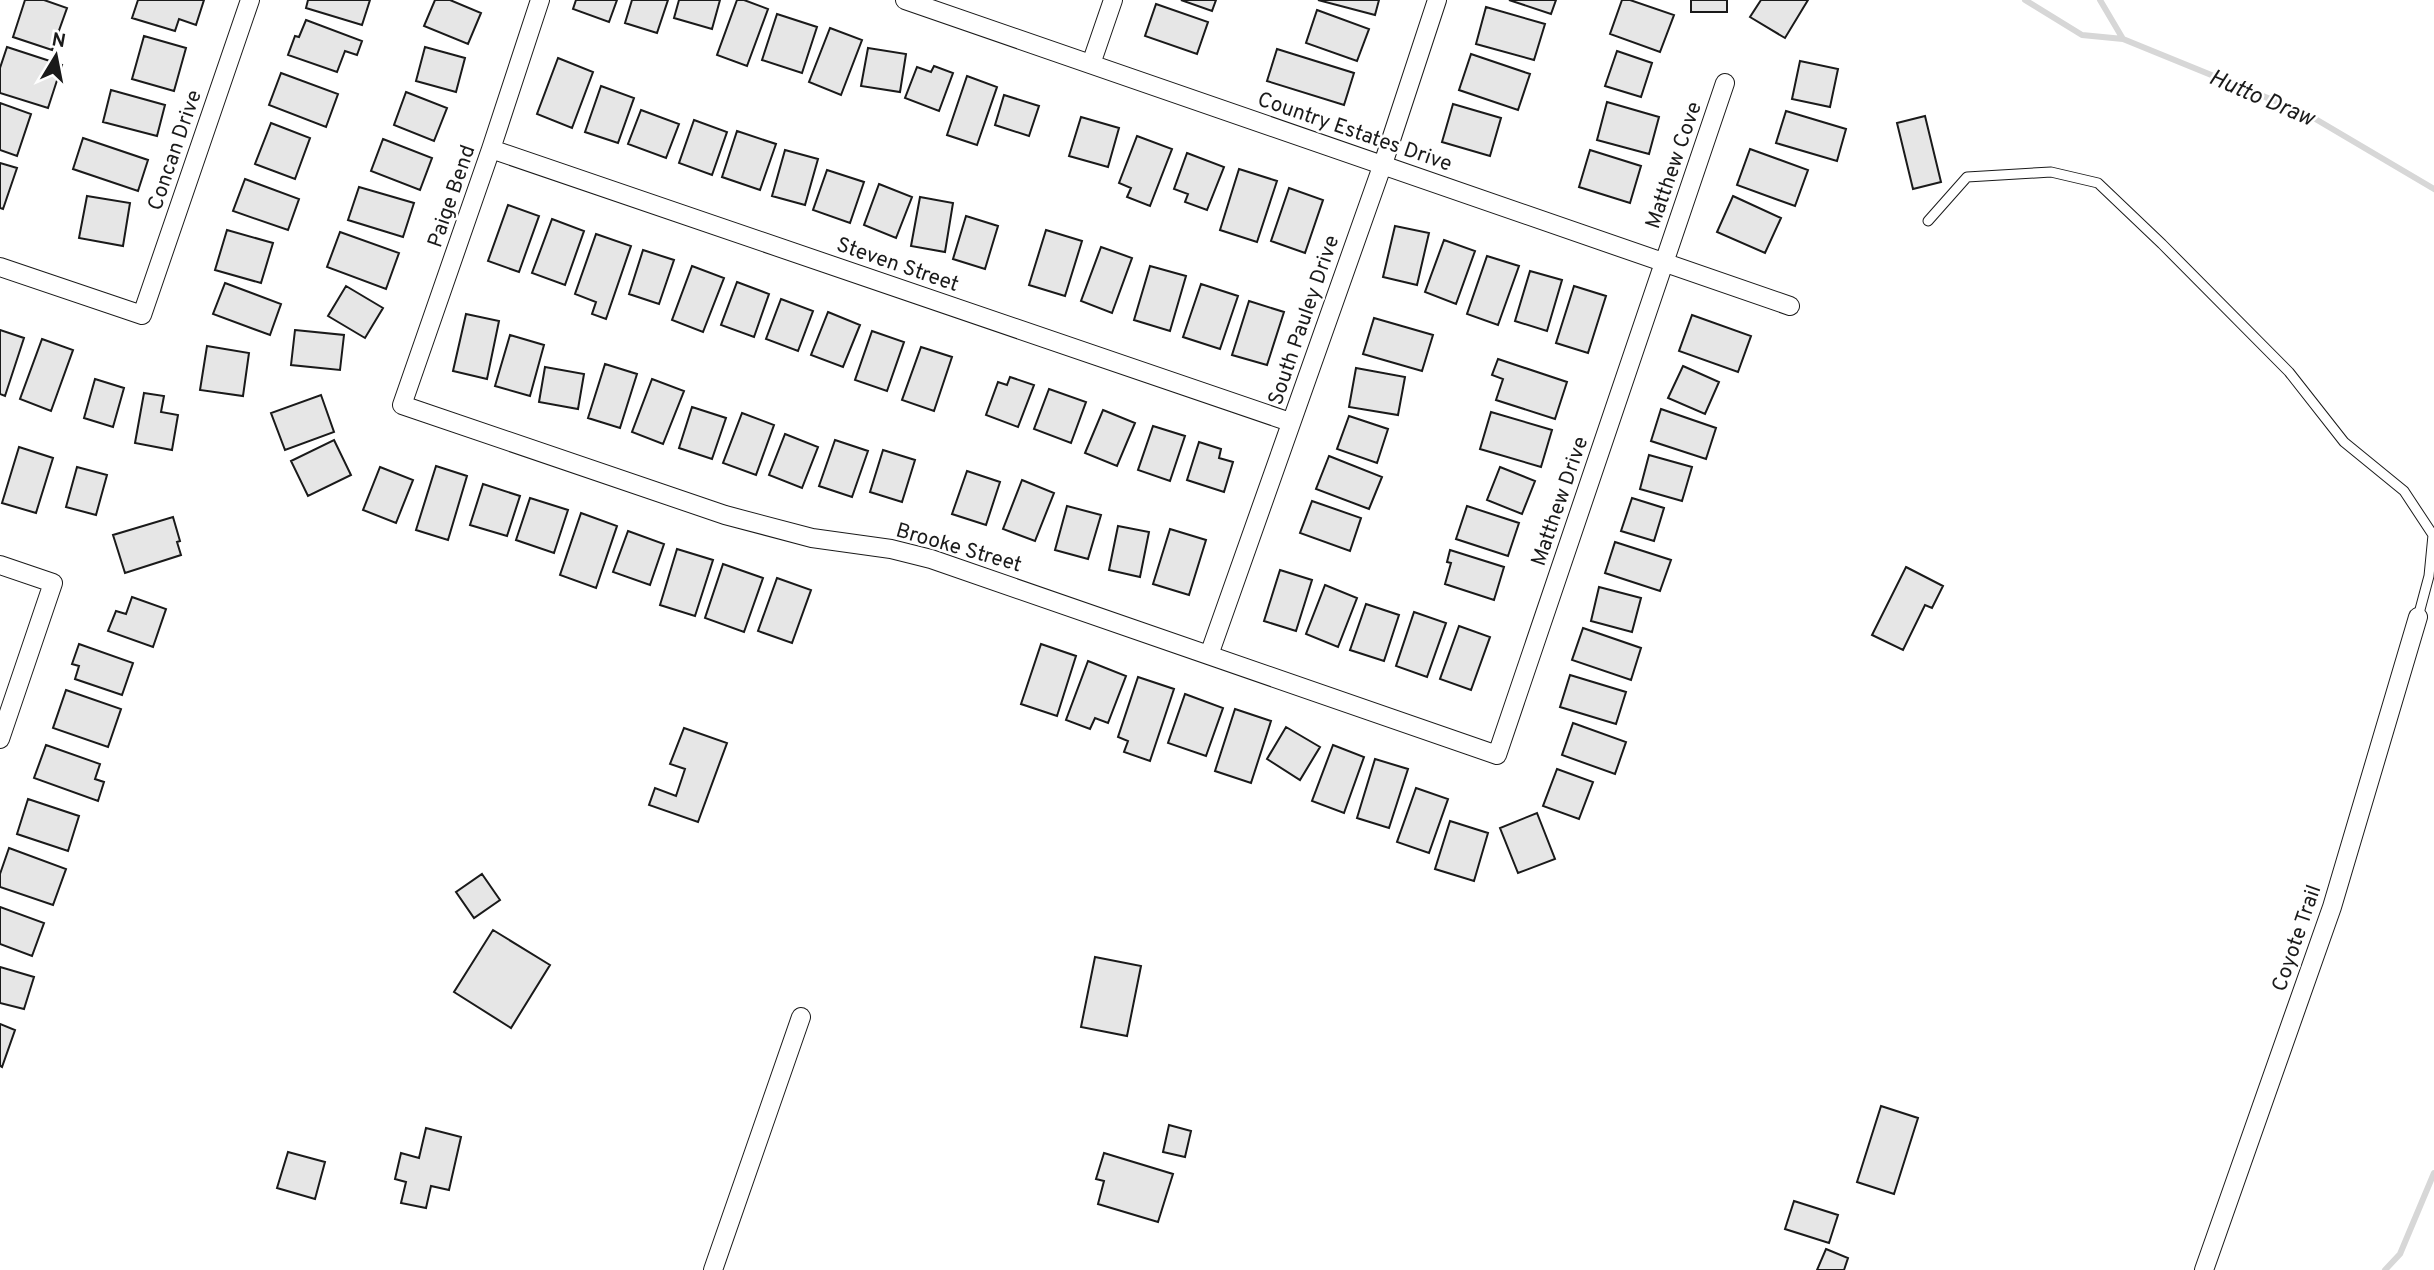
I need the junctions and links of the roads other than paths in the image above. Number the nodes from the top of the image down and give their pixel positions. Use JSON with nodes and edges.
{"nodes":[{"id":1,"x":250,"y":0,"type":"edge"},
{"id":2,"x":540,"y":0,"type":"edge"},
{"id":3,"x":905,"y":0,"type":"edge"},
{"id":4,"x":1113,"y":0,"type":"edge"},
{"id":5,"x":1437,"y":0,"type":"edge"},
{"id":6,"x":1091,"y":64,"type":"junction"},
{"id":7,"x":1725,"y":83,"type":"dead end"},
{"id":8,"x":491,"y":149,"type":"junction"},
{"id":9,"x":1381,"y":165,"type":"junction"},
{"id":10,"x":1928,"y":222,"type":"dead end"},
{"id":11,"x":1664,"y":262,"type":"junction"},
{"id":12,"x":0,"y":267,"type":"edge"},
{"id":13,"x":1790,"y":306,"type":"dead end"},
{"id":14,"x":402,"y":405,"type":"joint"},
{"id":15,"x":1290,"y":422,"type":"junction"},
{"id":16,"x":0,"y":565,"type":"edge"},
{"id":17,"x":2418,"y":617,"type":"joint"},
{"id":18,"x":1209,"y":654,"type":"junction"},
{"id":19,"x":0,"y":738,"type":"edge"},
{"id":20,"x":1497,"y":755,"type":"joint"},
{"id":21,"x":801,"y":1017,"type":"dead end"},
{"id":22,"x":713,"y":1270,"type":"edge"},
{"id":23,"x":2204,"y":1270,"type":"edge"}],
"edges":[{"from":1,"to":12,"type":"street","name":"Concan Drive"},
{"from":2,"to":8,"type":"street","name":"Paige Bend"},
{"from":3,"to":6,"type":"street","name":"Country Estates Drive"},
{"from":4,"to":6,"type":"street"},
{"from":5,"to":9,"type":"street","name":"South Pauley Drive"},
{"from":6,"to":9,"type":"street","name":"Country Estates Drive"},
{"from":7,"to":11,"type":"street","name":"Matthew Cove"},
{"from":8,"to":14,"type":"street","name":"Paige Bend"},
{"from":8,"to":15,"type":"street","name":"Steven Street"},
{"from":9,"to":11,"type":"street","name":"Country Estates Drive"},
{"from":9,"to":15,"type":"street","name":"South Pauley Drive"},
{"from":10,"to":17,"type":"lane"},
{"from":11,"to":13,"type":"street","name":"Country Estates Drive"},
{"from":11,"to":20,"type":"street","name":"Matthew Drive"},
{"from":14,"to":18,"type":"street","name":"Brooke Street"},
{"from":15,"to":18,"type":"street","name":"South Pauley Drive"},
{"from":16,"to":19,"type":"street"},
{"from":17,"to":23,"type":"street","name":"Coyote Trail"},
{"from":18,"to":20,"type":"street","name":"Brooke Street"},
{"from":21,"to":22,"type":"street"}]}
